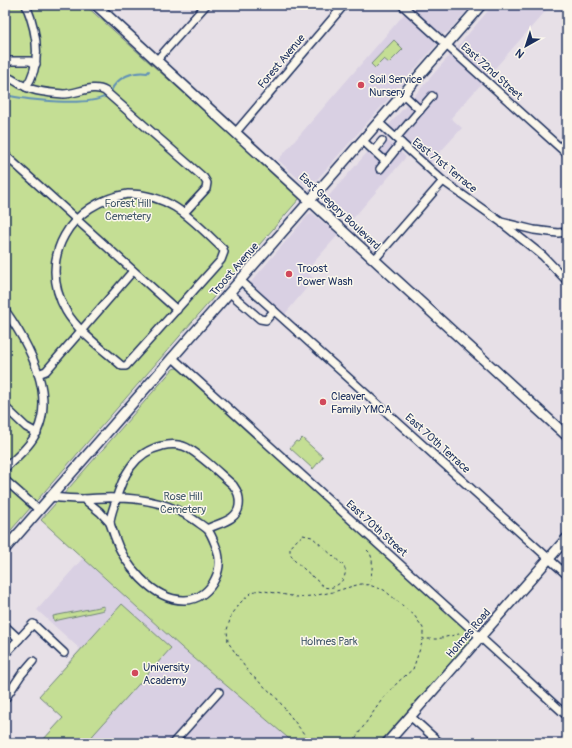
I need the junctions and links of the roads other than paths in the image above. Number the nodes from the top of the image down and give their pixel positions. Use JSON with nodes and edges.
{"nodes":[{"id":1,"x":26,"y":5,"type":"edge"},
{"id":2,"x":96,"y":5,"type":"edge"},
{"id":3,"x":206,"y":5,"type":"edge"},
{"id":4,"x":344,"y":5,"type":"edge"},
{"id":5,"x":402,"y":5,"type":"edge"},
{"id":6,"x":481,"y":5,"type":"edge"},
{"id":7,"x":446,"y":45,"type":"junction"},
{"id":8,"x":157,"y":60,"type":"junction"},
{"id":9,"x":5,"y":61,"type":"edge"},
{"id":10,"x":36,"y":64,"type":"junction"},
{"id":11,"x":5,"y":76,"type":"edge"},
{"id":12,"x":26,"y":87,"type":"junction"},
{"id":13,"x":403,"y":94,"type":"junction"},
{"id":14,"x":432,"y":96,"type":"dead end"},
{"id":15,"x":420,"y":110,"type":"junction"},
{"id":16,"x":378,"y":122,"type":"junction"},
{"id":17,"x":236,"y":132,"type":"junction"},
{"id":18,"x":362,"y":140,"type":"junction"},
{"id":19,"x":382,"y":141,"type":"dead end"},
{"id":20,"x":398,"y":141,"type":"junction"},
{"id":21,"x":374,"y":151,"type":"junction"},
{"id":22,"x":567,"y":154,"type":"edge"},
{"id":23,"x":5,"y":155,"type":"edge"},
{"id":24,"x":386,"y":162,"type":"junction"},
{"id":25,"x":380,"y":169,"type":"dead end"},
{"id":26,"x":444,"y":181,"type":"junction"},
{"id":27,"x":310,"y":200,"type":"junction"},
{"id":28,"x":184,"y":212,"type":"junction"},
{"id":29,"x":76,"y":219,"type":"junction"},
{"id":30,"x":501,"y":222,"type":"junction"},
{"id":31,"x":567,"y":232,"type":"edge"},
{"id":32,"x":375,"y":260,"type":"junction"},
{"id":33,"x":133,"y":271,"type":"junction"},
{"id":34,"x":240,"y":280,"type":"junction"},
{"id":35,"x":567,"y":281,"type":"edge"},
{"id":36,"x":229,"y":292,"type":"junction"},
{"id":37,"x":5,"y":310,"type":"edge"},
{"id":38,"x":177,"y":310,"type":"junction"},
{"id":39,"x":274,"y":311,"type":"junction"},
{"id":40,"x":82,"y":330,"type":"junction"},
{"id":41,"x":172,"y":357,"type":"junction"},
{"id":42,"x":38,"y":374,"type":"junction"},
{"id":43,"x":5,"y":407,"type":"edge"},
{"id":44,"x":37,"y":432,"type":"junction"},
{"id":45,"x":567,"y":436,"type":"edge"},
{"id":46,"x":5,"y":468,"type":"edge"},
{"id":47,"x":5,"y":480,"type":"edge"},
{"id":48,"x":50,"y":497,"type":"junction"},
{"id":49,"x":116,"y":498,"type":"junction"},
{"id":50,"x":84,"y":499,"type":"junction"},
{"id":51,"x":39,"y":510,"type":"junction"},
{"id":52,"x":110,"y":523,"type":"junction"},
{"id":53,"x":207,"y":529,"type":"junction"},
{"id":54,"x":567,"y":538,"type":"edge"},
{"id":55,"x":5,"y":549,"type":"edge"},
{"id":56,"x":549,"y":559,"type":"junction"},
{"id":57,"x":567,"y":576,"type":"edge"},
{"id":58,"x":5,"y":626,"type":"edge"},
{"id":59,"x":480,"y":637,"type":"junction"},
{"id":60,"x":19,"y":639,"type":"junction"},
{"id":61,"x":6,"y":652,"type":"edge"},
{"id":62,"x":64,"y":652,"type":"dead end"},
{"id":63,"x":33,"y":661,"type":"dead end"},
{"id":64,"x":219,"y":692,"type":"dead end"},
{"id":65,"x":5,"y":699,"type":"edge"},
{"id":66,"x":410,"y":716,"type":"junction"},
{"id":67,"x":567,"y":716,"type":"edge"},
{"id":68,"x":173,"y":743,"type":"edge"},
{"id":69,"x":387,"y":743,"type":"edge"},
{"id":70,"x":440,"y":743,"type":"edge"}],
"edges":[{"from":1,"to":10,"type":"street"},
{"from":2,"to":8,"type":"main road","name":"East Gregory Boulevard"},
{"from":3,"to":8,"type":"street"},
{"from":4,"to":17,"type":"street","name":"Forest Avenue"},
{"from":5,"to":7,"type":"street","name":"East 72nd Street"},
{"from":6,"to":7,"type":"main road","name":"Troost Avenue"},
{"from":7,"to":13,"type":"main road","name":"Troost Avenue"},
{"from":7,"to":22,"type":"street","name":"East 72nd Street"},
{"from":8,"to":17,"type":"main road","name":"East Gregory Boulevard"},
{"from":9,"to":10,"type":"street"},
{"from":10,"to":12,"type":"street"},
{"from":11,"to":12,"type":"street"},
{"from":12,"to":28,"type":"street"},
{"from":13,"to":15,"type":"street"},
{"from":13,"to":16,"type":"main road","name":"Troost Avenue"},
{"from":14,"to":15,"type":"street"},
{"from":15,"to":20,"type":"street"},
{"from":16,"to":18,"type":"main road","name":"Troost Avenue"},
{"from":16,"to":20,"type":"street","name":"East 71st Terrace"},
{"from":17,"to":27,"type":"main road","name":"East Gregory Boulevard"},
{"from":18,"to":21,"type":"street"},
{"from":18,"to":27,"type":"main road","name":"Troost Avenue"},
{"from":19,"to":21,"type":"street"},
{"from":20,"to":24,"type":"street"},
{"from":20,"to":26,"type":"street","name":"East 71st Terrace"},
{"from":21,"to":24,"type":"street"},
{"from":23,"to":29,"type":"street"},
{"from":24,"to":25,"type":"street"},
{"from":26,"to":30,"type":"street","name":"East 71st Terrace"},
{"from":26,"to":32,"type":"street"},
{"from":27,"to":32,"type":"main road","name":"East Gregory Boulevard"},
{"from":27,"to":34,"type":"main road","name":"Troost Avenue"},
{"from":28,"to":29,"type":"street"},
{"from":28,"to":38,"type":"street"},
{"from":29,"to":33,"type":"street"},
{"from":29,"to":40,"type":"street"},
{"from":30,"to":31,"type":"street","name":"East 71st Terrace"},
{"from":30,"to":35,"type":"street","name":"East 71st Terrace"},
{"from":32,"to":45,"type":"main road","name":"East Gregory Boulevard"},
{"from":33,"to":38,"type":"street"},
{"from":33,"to":40,"type":"street"},
{"from":34,"to":36,"type":"main road","name":"Troost Avenue"},
{"from":34,"to":39,"type":"street","name":"East 70th Terrace"},
{"from":36,"to":39,"type":"street"},
{"from":36,"to":41,"type":"main road","name":"Troost Avenue"},
{"from":37,"to":42,"type":"street"},
{"from":38,"to":40,"type":"street"},
{"from":39,"to":56,"type":"street","name":"East 70th Terrace"},
{"from":40,"to":42,"type":"street"},
{"from":41,"to":48,"type":"main road","name":"Troost Avenue"},
{"from":41,"to":59,"type":"street","name":"East 70th Street"},
{"from":42,"to":44,"type":"street"},
{"from":43,"to":44,"type":"street"},
{"from":44,"to":46,"type":"street"},
{"from":47,"to":51,"type":"street"},
{"from":48,"to":50,"type":"street"},
{"from":48,"to":51,"type":"main road","name":"Troost Avenue"},
{"from":49,"to":50,"type":"street"},
{"from":49,"to":52,"type":"street"},
{"from":49,"to":53,"type":"street"},
{"from":49,"to":53,"type":"street"},
{"from":50,"to":52,"type":"street"},
{"from":51,"to":55,"type":"main road","name":"Troost Avenue"},
{"from":52,"to":53,"type":"street"},
{"from":54,"to":56,"type":"main road","name":"Holmes Road"},
{"from":56,"to":57,"type":"street","name":"East 70th Terrace"},
{"from":56,"to":59,"type":"main road","name":"Holmes Road"},
{"from":58,"to":60,"type":"street"},
{"from":59,"to":66,"type":"main road","name":"Holmes Road"},
{"from":59,"to":67,"type":"street","name":"East 70th Street"},
{"from":60,"to":61,"type":"street"},
{"from":60,"to":62,"type":"street"},
{"from":63,"to":65,"type":"street"},
{"from":64,"to":68,"type":"street"},
{"from":66,"to":69,"type":"main road","name":"Holmes Road"},
{"from":66,"to":70,"type":"street"}]}
